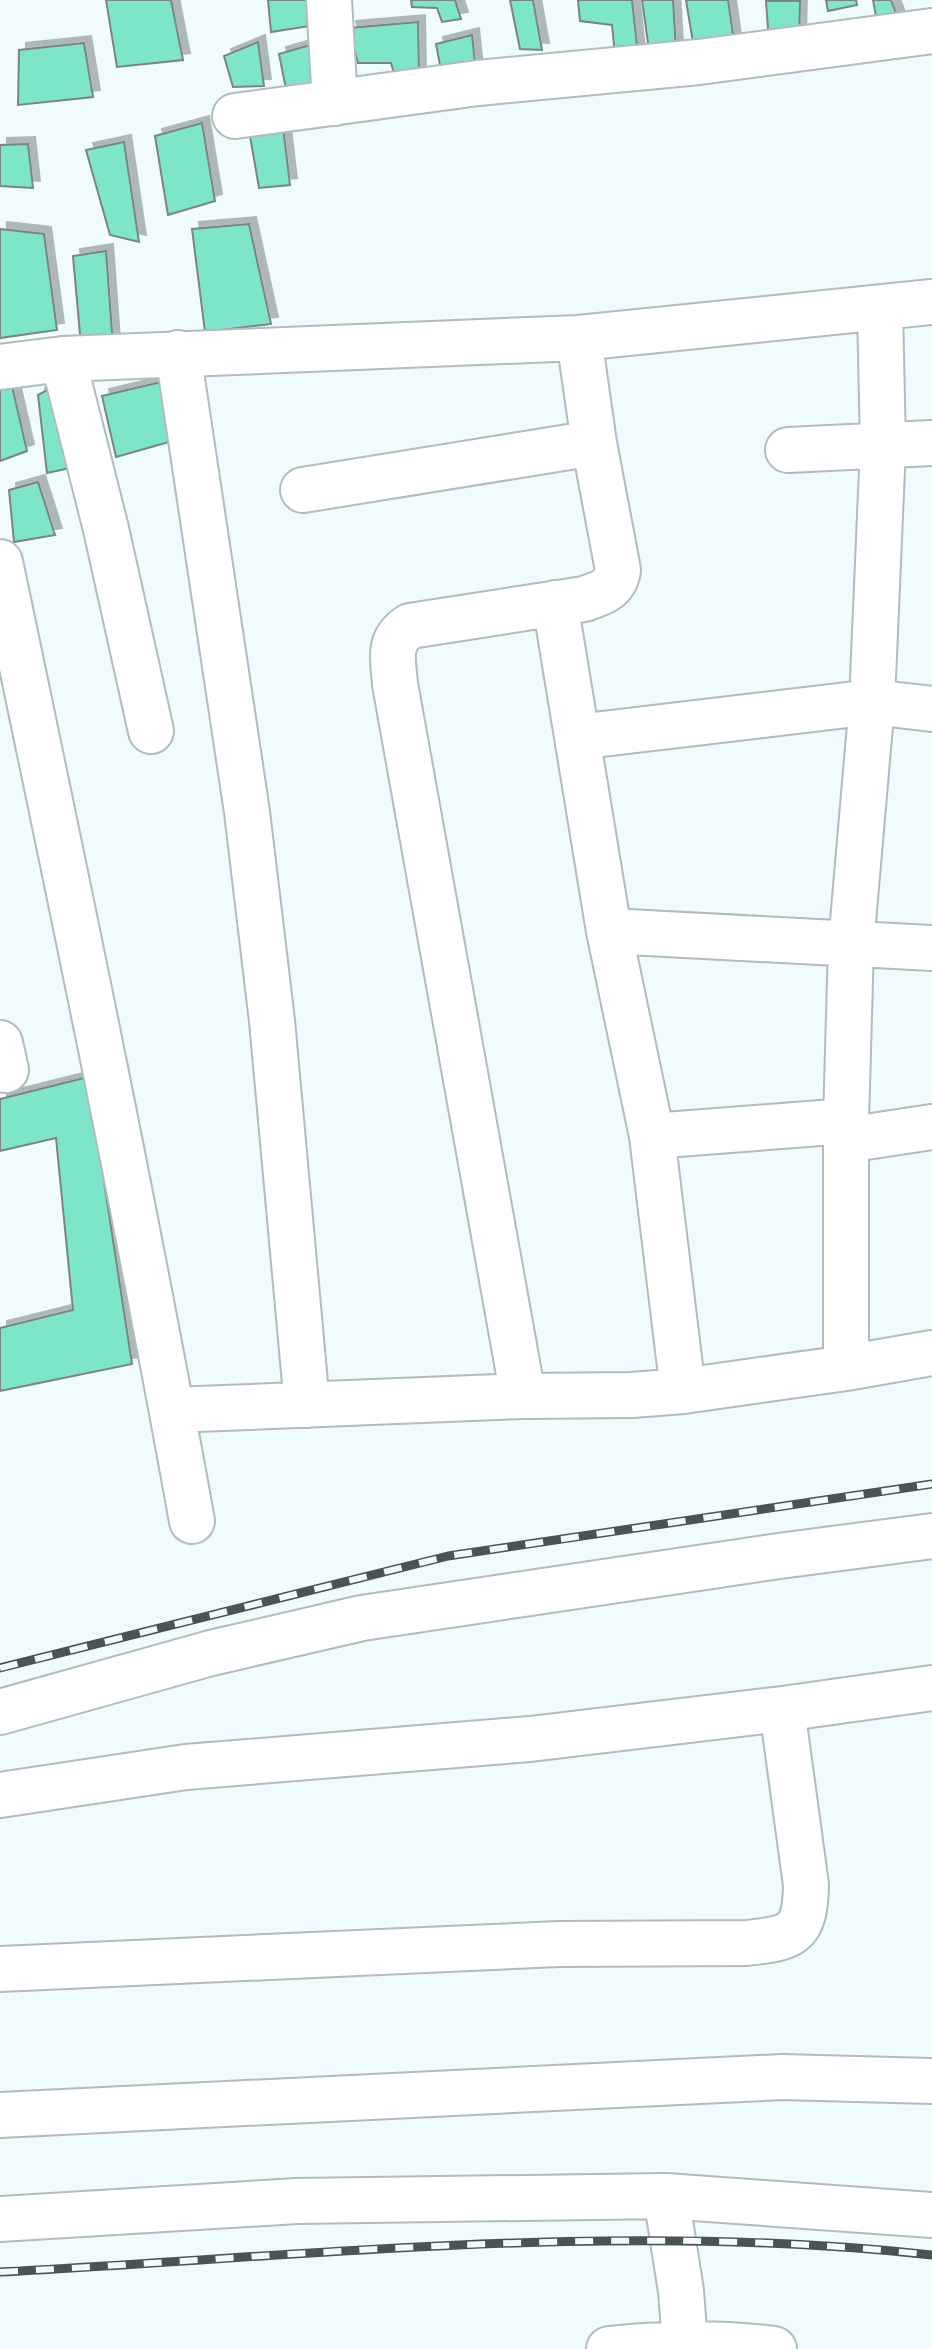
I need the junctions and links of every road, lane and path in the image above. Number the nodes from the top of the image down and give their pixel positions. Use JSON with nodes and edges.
{"nodes":[{"id":1,"x":329,"y":0,"type":"edge"},
{"id":2,"x":921,"y":21,"type":"edge"},
{"id":3,"x":335,"y":103,"type":"junction"},
{"id":4,"x":235,"y":116,"type":"dead end"},
{"id":5,"x":932,"y":302,"type":"edge"},
{"id":6,"x":880,"y":308,"type":"junction"},
{"id":7,"x":579,"y":338,"type":"junction"},
{"id":8,"x":178,"y":353,"type":"junction"},
{"id":9,"x":63,"y":359,"type":"junction"},
{"id":10,"x":0,"y":367,"type":"edge"},
{"id":11,"x":594,"y":443,"type":"junction"},
{"id":12,"x":932,"y":443,"type":"edge"},
{"id":13,"x":883,"y":446,"type":"junction"},
{"id":14,"x":788,"y":450,"type":"dead end"},
{"id":15,"x":303,"y":490,"type":"dead end"},
{"id":16,"x":0,"y":562,"type":"edge"},
{"id":17,"x":555,"y":603,"type":"junction"},
{"id":18,"x":872,"y":702,"type":"junction"},
{"id":19,"x":932,"y":709,"type":"edge"},
{"id":20,"x":151,"y":731,"type":"dead end"},
{"id":21,"x":577,"y":737,"type":"junction"},
{"id":22,"x":609,"y":931,"type":"junction"},
{"id":23,"x":851,"y":945,"type":"junction"},
{"id":24,"x":932,"y":948,"type":"edge"},
{"id":25,"x":932,"y":1127,"type":"edge"},
{"id":26,"x":846,"y":1131,"type":"junction"},
{"id":27,"x":652,"y":1136,"type":"junction"},
{"id":28,"x":932,"y":1353,"type":"edge"},
{"id":29,"x":846,"y":1368,"type":"junction"},
{"id":30,"x":683,"y":1391,"type":"junction"},
{"id":31,"x":523,"y":1396,"type":"junction"},
{"id":32,"x":307,"y":1405,"type":"junction"},
{"id":33,"x":172,"y":1410,"type":"junction"},
{"id":34,"x":192,"y":1521,"type":"dead end"},
{"id":35,"x":932,"y":1536,"type":"edge"},
{"id":36,"x":932,"y":1688,"type":"edge"},
{"id":37,"x":782,"y":1709,"type":"junction"},
{"id":38,"x":0,"y":1712,"type":"edge"},
{"id":39,"x":0,"y":1795,"type":"edge"},
{"id":40,"x":0,"y":1969,"type":"edge"},
{"id":41,"x":932,"y":2081,"type":"edge"},
{"id":42,"x":0,"y":2115,"type":"edge"},
{"id":43,"x":666,"y":2196,"type":"junction"},
{"id":44,"x":932,"y":2215,"type":"edge"},
{"id":45,"x":0,"y":2219,"type":"edge"},
{"id":46,"x":685,"y":2343,"type":"junction"},
{"id":47,"x":746,"y":2347,"type":"edge"},
{"id":48,"x":609,"y":2349,"type":"edge"}],
"edges":[{"from":1,"to":3,"type":"street"},
{"from":2,"to":3,"type":"street"},
{"from":3,"to":4,"type":"street"},
{"from":5,"to":6,"type":"street"},
{"from":6,"to":7,"type":"street"},
{"from":6,"to":13,"type":"street"},
{"from":7,"to":8,"type":"street"},
{"from":7,"to":11,"type":"street"},
{"from":8,"to":9,"type":"street"},
{"from":8,"to":32,"type":"street"},
{"from":9,"to":10,"type":"street"},
{"from":9,"to":20,"type":"street"},
{"from":11,"to":15,"type":"street"},
{"from":11,"to":17,"type":"street"},
{"from":12,"to":13,"type":"street"},
{"from":13,"to":14,"type":"street"},
{"from":13,"to":18,"type":"street"},
{"from":16,"to":33,"type":"street"},
{"from":17,"to":21,"type":"street"},
{"from":17,"to":31,"type":"street"},
{"from":18,"to":19,"type":"street"},
{"from":18,"to":21,"type":"street"},
{"from":18,"to":23,"type":"street"},
{"from":21,"to":22,"type":"street"},
{"from":22,"to":23,"type":"street"},
{"from":22,"to":27,"type":"street"},
{"from":23,"to":24,"type":"street"},
{"from":23,"to":26,"type":"street"},
{"from":25,"to":26,"type":"street"},
{"from":26,"to":27,"type":"street"},
{"from":26,"to":29,"type":"street"},
{"from":27,"to":30,"type":"street"},
{"from":28,"to":29,"type":"street"},
{"from":29,"to":30,"type":"street"},
{"from":30,"to":31,"type":"street"},
{"from":31,"to":32,"type":"street"},
{"from":32,"to":33,"type":"street"},
{"from":33,"to":34,"type":"street"},
{"from":35,"to":38,"type":"street"},
{"from":36,"to":37,"type":"street"},
{"from":37,"to":39,"type":"street"},
{"from":37,"to":40,"type":"street"},
{"from":41,"to":42,"type":"street"},
{"from":43,"to":44,"type":"street"},
{"from":43,"to":45,"type":"street"},
{"from":43,"to":46,"type":"street"},
{"from":46,"to":47,"type":"street"},
{"from":46,"to":48,"type":"street"}]}
